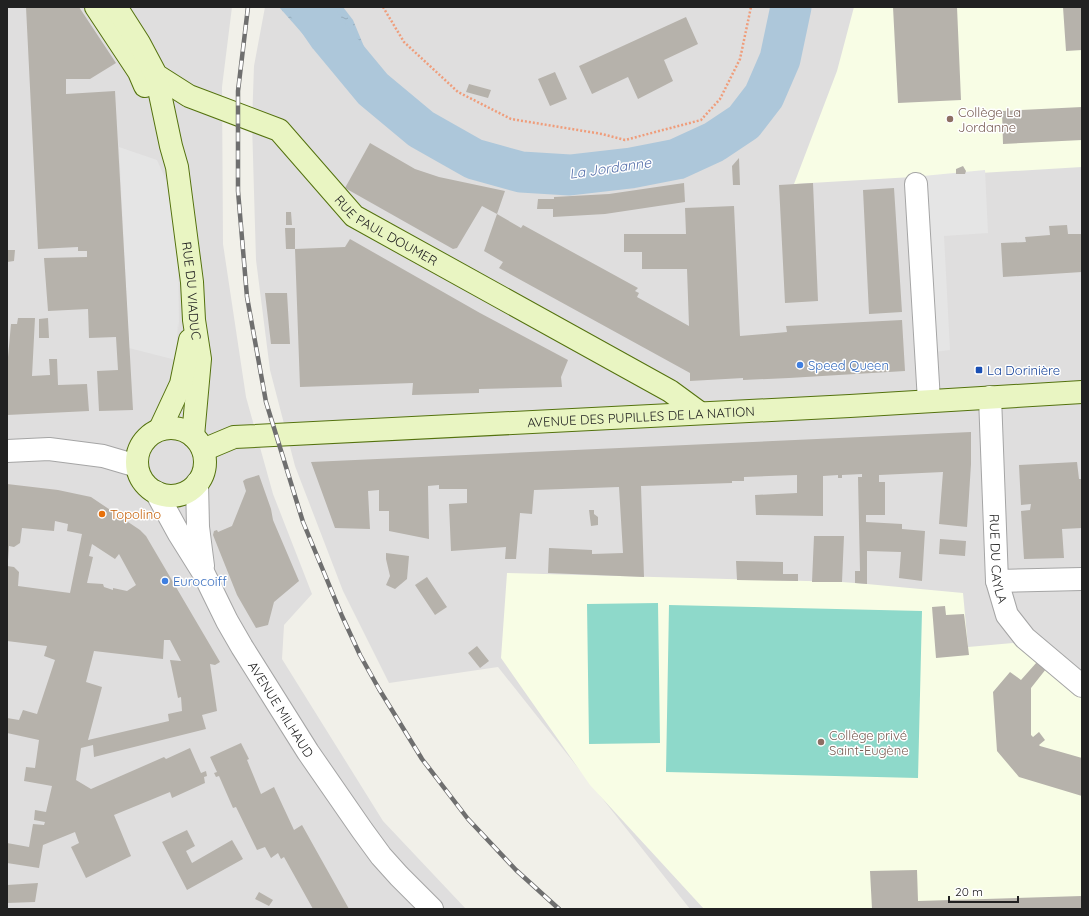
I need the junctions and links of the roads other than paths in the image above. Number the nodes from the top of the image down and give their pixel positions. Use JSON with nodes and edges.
{"nodes":[{"id":1,"x":96,"y":7,"type":"edge"},
{"id":2,"x":116,"y":7,"type":"edge"},
{"id":3,"x":156,"y":75,"type":"junction"},
{"id":4,"x":171,"y":146,"type":"junction"},
{"id":5,"x":916,"y":184,"type":"dead end"},
{"id":6,"x":194,"y":320,"type":"junction"},
{"id":7,"x":1082,"y":392,"type":"edge"},
{"id":8,"x":990,"y":397,"type":"junction"},
{"id":9,"x":929,"y":401,"type":"junction"},
{"id":10,"x":700,"y":413,"type":"junction"},
{"id":11,"x":160,"y":429,"type":"junction"},
{"id":12,"x":198,"y":443,"type":"junction"},
{"id":13,"x":7,"y":450,"type":"edge"},
{"id":14,"x":137,"y":466,"type":"junction"},
{"id":15,"x":197,"y":483,"type":"junction"},
{"id":16,"x":156,"y":492,"type":"junction"},
{"id":17,"x":204,"y":574,"type":"junction"},
{"id":18,"x":1082,"y":579,"type":"edge"},
{"id":19,"x":997,"y":581,"type":"junction"},
{"id":20,"x":1082,"y":686,"type":"edge"},
{"id":21,"x":432,"y":909,"type":"edge"}],
"edges":[{"from":1,"to":4,"type":"main road"},
{"from":2,"to":3,"type":"main road","name":"RUE PAUL DOUMER"},
{"from":3,"to":4,"type":"main road"},
{"from":3,"to":10,"type":"main road","name":"RUE PAUL DOUMER"},
{"from":4,"to":6,"type":"main road","name":"RUE DU VIADUC"},
{"from":5,"to":9,"type":"street"},
{"from":6,"to":11,"type":"main road"},
{"from":6,"to":12,"type":"main road","name":"RUE DU VIADUC"},
{"from":7,"to":8,"type":"main road","name":"AVENUE DES PUPILLES DE LA NATION"},
{"from":8,"to":9,"type":"main road","name":"AVENUE DES PUPILLES DE LA NATION"},
{"from":8,"to":19,"type":"street","name":"RUE DU CAYLA"},
{"from":9,"to":10,"type":"main road","name":"AVENUE DES PUPILLES DE LA NATION"},
{"from":10,"to":12,"type":"main road","name":"AVENUE DES PUPILLES DE LA NATION"},
{"from":11,"to":12,"type":"main road"},
{"from":11,"to":14,"type":"main road"},
{"from":12,"to":15,"type":"main road"},
{"from":13,"to":14,"type":"street"},
{"from":14,"to":16,"type":"main road"},
{"from":15,"to":16,"type":"main road"},
{"from":15,"to":17,"type":"street"},
{"from":16,"to":17,"type":"street","name":"AVENUE MILHAUD"},
{"from":17,"to":21,"type":"street","name":"AVENUE MILHAUD"},
{"from":18,"to":19,"type":"street"},
{"from":19,"to":20,"type":"street","name":"RUE DU CAYLA"}]}
